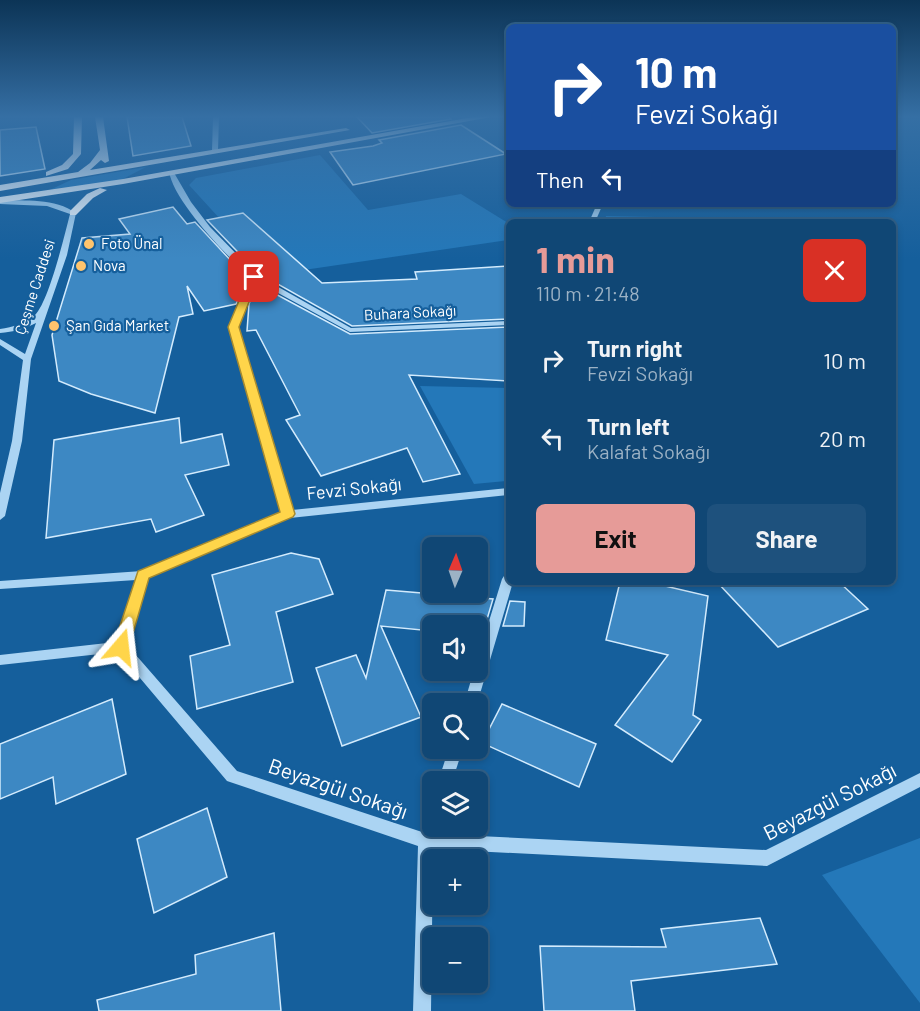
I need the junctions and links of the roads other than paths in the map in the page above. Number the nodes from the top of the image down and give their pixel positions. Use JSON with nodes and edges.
{"nodes":[{"id":1,"x":67,"y":164,"type":"edge"},
{"id":2,"x":94,"y":164,"type":"edge"},
{"id":3,"x":134,"y":164,"type":"edge"},
{"id":4,"x":160,"y":164,"type":"edge"},
{"id":5,"x":216,"y":164,"type":"edge"},
{"id":6,"x":171,"y":172,"type":"junction"},
{"id":7,"x":80,"y":173,"type":"junction"},
{"id":8,"x":112,"y":185,"type":"junction"},
{"id":9,"x":3,"y":187,"type":"edge"},
{"id":10,"x":0,"y":200,"type":"edge"},
{"id":11,"x":73,"y":213,"type":"junction"},
{"id":12,"x":254,"y":277,"type":"junction"},
{"id":13,"x":44,"y":311,"type":"junction"},
{"id":14,"x":506,"y":323,"type":"edge"},
{"id":15,"x":0,"y":331,"type":"edge"},
{"id":16,"x":0,"y":341,"type":"edge"},
{"id":17,"x":27,"y":359,"type":"junction"},
{"id":18,"x":506,"y":492,"type":"edge"},
{"id":19,"x":288,"y":514,"type":"junction"},
{"id":20,"x":0,"y":516,"type":"edge"},
{"id":21,"x":143,"y":575,"type":"junction"},
{"id":22,"x":0,"y":585,"type":"edge"},
{"id":23,"x":506,"y":585,"type":"edge"},
{"id":24,"x":121,"y":647,"type":"junction"},
{"id":25,"x":0,"y":660,"type":"edge"},
{"id":26,"x":473,"y":693,"type":"edge"},
{"id":27,"x":920,"y":780,"type":"edge"},
{"id":28,"x":427,"y":837,"type":"edge"},
{"id":29,"x":426,"y":841,"type":"junction"},
{"id":30,"x":422,"y":1011,"type":"edge"}],
"edges":[{"from":1,"to":9,"type":"main road"},
{"from":2,"to":7,"type":"main road"},
{"from":3,"to":7,"type":"main road"},
{"from":4,"to":8,"type":"main road"},
{"from":5,"to":6,"type":"main road"},
{"from":6,"to":8,"type":"main road"},
{"from":6,"to":12,"type":"street","name":"Buhara Sokağı"},
{"from":7,"to":9,"type":"main road"},
{"from":7,"to":10,"type":"main road"},
{"from":8,"to":10,"type":"main road"},
{"from":8,"to":11,"type":"main road"},
{"from":10,"to":11,"type":"street"},
{"from":11,"to":13,"type":"street","name":"Çeşme Caddesi"},
{"from":12,"to":14,"type":"street","name":"Buhara Sokağı"},
{"from":12,"to":19,"type":"street"},
{"from":13,"to":15,"type":"street"},
{"from":13,"to":17,"type":"street","name":"Çeşme Caddesi"},
{"from":16,"to":17,"type":"street"},
{"from":17,"to":20,"type":"street","name":"Çeşme Caddesi"},
{"from":18,"to":19,"type":"street","name":"Fevzi Sokağı"},
{"from":19,"to":21,"type":"street","name":"Fevzi Sokağı"},
{"from":21,"to":22,"type":"street","name":"Fevzi Sokağı"},
{"from":21,"to":24,"type":"street"},
{"from":23,"to":26,"type":"street"},
{"from":24,"to":25,"type":"street"},
{"from":24,"to":29,"type":"street","name":"Beyazgül Sokağı"},
{"from":27,"to":29,"type":"street","name":"Beyazgül Sokağı"},
{"from":28,"to":29,"type":"street"},
{"from":29,"to":30,"type":"street"}]}
